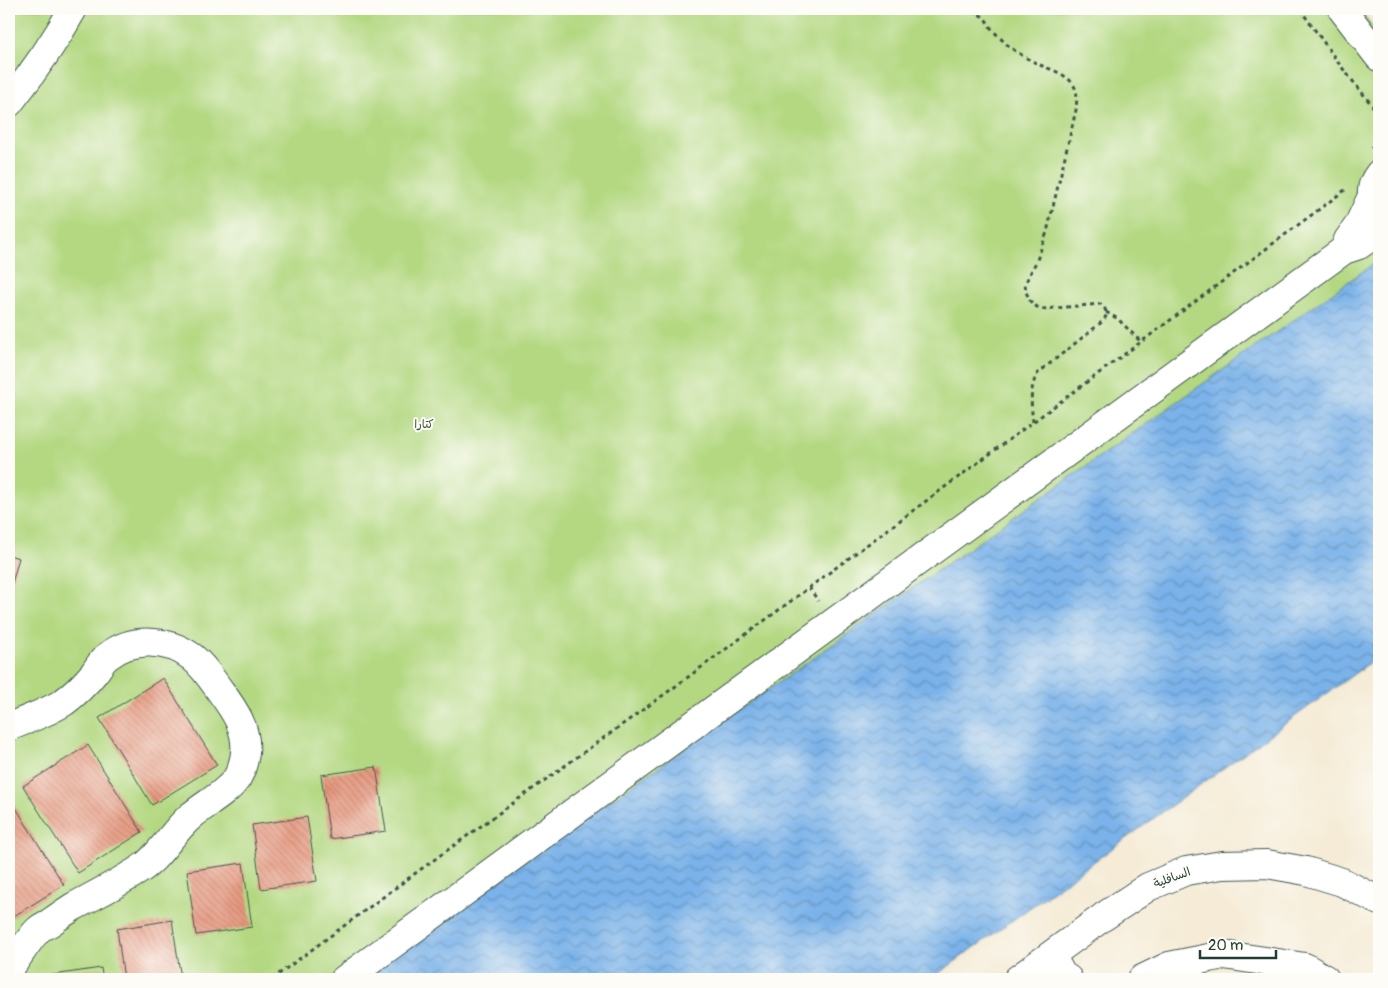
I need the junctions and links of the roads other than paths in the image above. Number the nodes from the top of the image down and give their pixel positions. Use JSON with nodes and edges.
{"nodes":[{"id":1,"x":73,"y":9,"type":"edge"},
{"id":2,"x":1342,"y":9,"type":"edge"},
{"id":3,"x":1379,"y":57,"type":"edge"},
{"id":4,"x":9,"y":103,"type":"edge"},
{"id":5,"x":1371,"y":191,"type":"edge"},
{"id":6,"x":1379,"y":231,"type":"edge"},
{"id":7,"x":1344,"y":250,"type":"junction"},
{"id":8,"x":9,"y":727,"type":"edge"},
{"id":9,"x":1379,"y":901,"type":"edge"},
{"id":10,"x":1051,"y":955,"type":"junction"},
{"id":11,"x":9,"y":969,"type":"edge"},
{"id":12,"x":345,"y":979,"type":"edge"},
{"id":13,"x":1018,"y":979,"type":"edge"},
{"id":14,"x":1068,"y":979,"type":"edge"},
{"id":15,"x":1142,"y":979,"type":"edge"},
{"id":16,"x":1325,"y":979,"type":"edge"}],
"edges":[{"from":1,"to":4,"type":"street"},
{"from":2,"to":3,"type":"street"},
{"from":5,"to":7,"type":"street"},
{"from":6,"to":7,"type":"street"},
{"from":7,"to":12,"type":"street"},
{"from":8,"to":11,"type":"street"},
{"from":9,"to":10,"type":"street","name":"السافلية"},
{"from":10,"to":13,"type":"street","name":"السافلية"},
{"from":10,"to":14,"type":"street"},
{"from":15,"to":16,"type":"street"}]}
